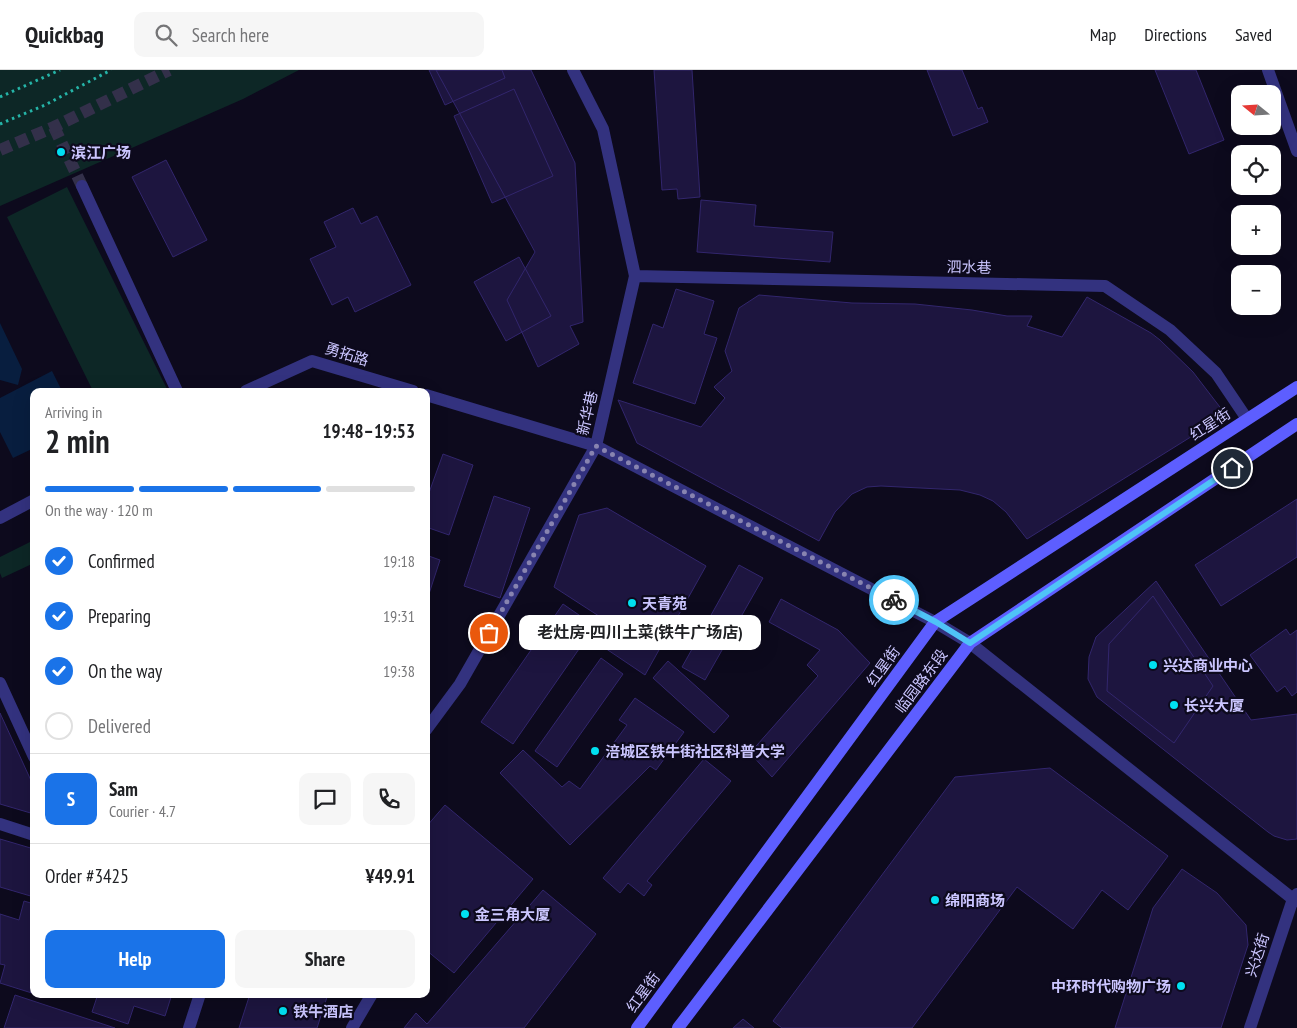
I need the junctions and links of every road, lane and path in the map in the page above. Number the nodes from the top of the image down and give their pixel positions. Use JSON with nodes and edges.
{"nodes":[{"id":1,"x":60,"y":70,"type":"edge"},
{"id":2,"x":111,"y":70,"type":"edge"},
{"id":3,"x":573,"y":70,"type":"edge"},
{"id":4,"x":1268,"y":70,"type":"edge"},
{"id":5,"x":0,"y":97,"type":"edge"},
{"id":6,"x":0,"y":124,"type":"edge"},
{"id":7,"x":1297,"y":151,"type":"edge"},
{"id":8,"x":82,"y":186,"type":"tunnel mouth"},
{"id":9,"x":635,"y":276,"type":"junction"},
{"id":10,"x":1297,"y":387,"type":"edge"},
{"id":11,"x":176,"y":388,"type":"edge"},
{"id":12,"x":253,"y":388,"type":"edge"},
{"id":13,"x":404,"y":388,"type":"edge"},
{"id":14,"x":430,"y":396,"type":"edge"},
{"id":15,"x":1247,"y":419,"type":"junction"},
{"id":16,"x":1297,"y":424,"type":"edge"},
{"id":17,"x":596,"y":446,"type":"junction"},
{"id":18,"x":30,"y":502,"type":"edge"},
{"id":19,"x":0,"y":518,"type":"edge"},
{"id":20,"x":936,"y":622,"type":"junction"},
{"id":21,"x":970,"y":643,"type":"junction"},
{"id":22,"x":0,"y":683,"type":"edge"},
{"id":23,"x":430,"y":725,"type":"edge"},
{"id":24,"x":30,"y":748,"type":"edge"},
{"id":25,"x":0,"y":824,"type":"edge"},
{"id":26,"x":30,"y":834,"type":"edge"},
{"id":27,"x":1296,"y":898,"type":"edge"},
{"id":28,"x":199,"y":998,"type":"edge"},
{"id":29,"x":370,"y":998,"type":"edge"},
{"id":30,"x":189,"y":1028,"type":"edge"},
{"id":31,"x":352,"y":1028,"type":"edge"},
{"id":32,"x":637,"y":1028,"type":"edge"},
{"id":33,"x":678,"y":1028,"type":"edge"},
{"id":34,"x":1250,"y":1028,"type":"edge"}],
"edges":[{"from":1,"to":5,"type":"path"},
{"from":2,"to":6,"type":"path"},
{"from":3,"to":9,"type":"street","name":"新华巷"},
{"from":4,"to":7,"type":"street"},
{"from":8,"to":11,"type":"street"},
{"from":9,"to":15,"type":"street","name":"泗水巷"},
{"from":9,"to":17,"type":"street","name":"新华巷"},
{"from":10,"to":15,"type":"main road","name":"红星街"},
{"from":12,"to":13,"type":"street","name":"勇拓路"},
{"from":14,"to":17,"type":"street"},
{"from":15,"to":20,"type":"main road","name":"红星街"},
{"from":16,"to":21,"type":"main road","name":"临园路东段"},
{"from":17,"to":20,"type":"street"},
{"from":17,"to":23,"type":"street","name":"新华巷"},
{"from":18,"to":19,"type":"street"},
{"from":20,"to":21,"type":"street"},
{"from":20,"to":32,"type":"main road","name":"红星街"},
{"from":21,"to":27,"type":"street"},
{"from":21,"to":33,"type":"main road","name":"临园路东段"},
{"from":22,"to":24,"type":"street"},
{"from":25,"to":26,"type":"street"},
{"from":27,"to":34,"type":"street","name":"兴达街"},
{"from":28,"to":30,"type":"street"},
{"from":29,"to":31,"type":"street"}]}
